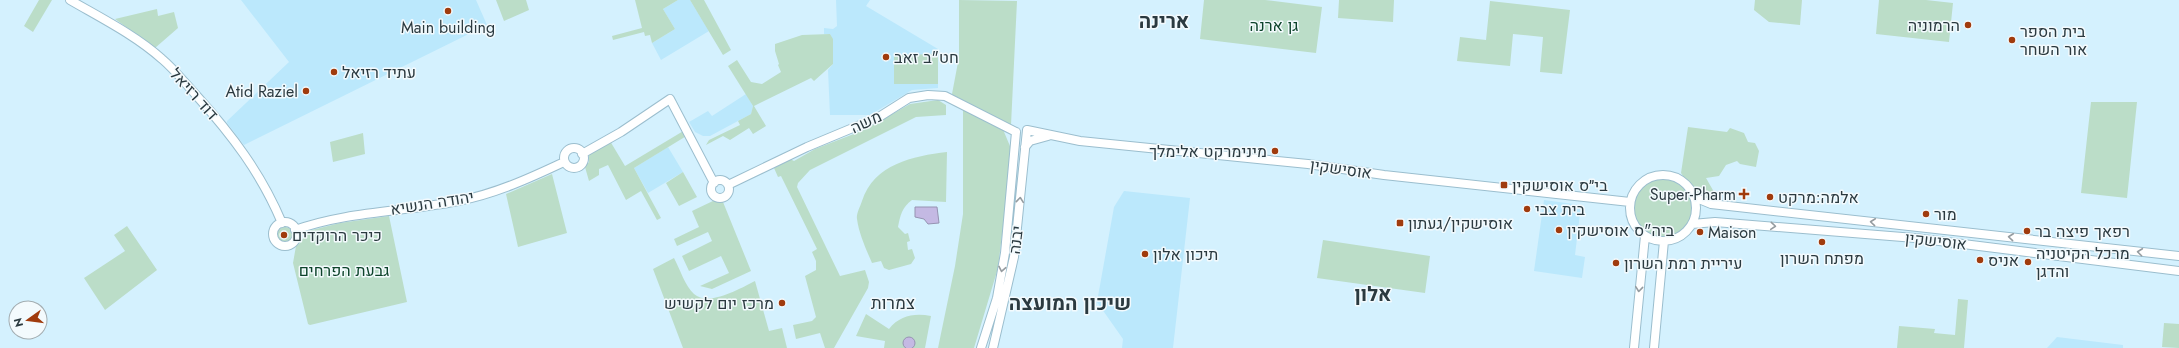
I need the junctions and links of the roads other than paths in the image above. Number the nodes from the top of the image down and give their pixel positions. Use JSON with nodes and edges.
{"nodes":[{"id":1,"x":70,"y":0,"type":"edge"},
{"id":2,"x":1002,"y":127,"type":"junction"},
{"id":3,"x":1027,"y":130,"type":"junction"},
{"id":4,"x":1018,"y":135,"type":"junction"},
{"id":5,"x":1052,"y":136,"type":"junction"},
{"id":6,"x":1025,"y":147,"type":"junction"},
{"id":7,"x":1015,"y":149,"type":"junction"},
{"id":8,"x":582,"y":154,"type":"junction"},
{"id":9,"x":1024,"y":159,"type":"junction"},
{"id":10,"x":564,"y":162,"type":"junction"},
{"id":11,"x":714,"y":183,"type":"junction"},
{"id":12,"x":728,"y":185,"type":"junction"},
{"id":13,"x":1694,"y":197,"type":"junction"},
{"id":14,"x":1630,"y":202,"type":"junction"},
{"id":15,"x":282,"y":223,"type":"junction"},
{"id":16,"x":1692,"y":224,"type":"junction"},
{"id":17,"x":296,"y":230,"type":"junction"},
{"id":18,"x":1645,"y":236,"type":"junction"},
{"id":19,"x":1664,"y":241,"type":"junction"},
{"id":20,"x":2179,"y":256,"type":"edge"},
{"id":21,"x":2179,"y":271,"type":"edge"},
{"id":22,"x":981,"y":348,"type":"edge"},
{"id":23,"x":993,"y":348,"type":"edge"},
{"id":24,"x":1634,"y":348,"type":"edge"},
{"id":25,"x":1654,"y":348,"type":"edge"}],
"edges":[{"from":1,"to":15,"type":"street","name":"דוד רזיאל"},
{"from":2,"to":4,"type":"street","name":"משה"},
{"from":2,"to":7,"type":"street","name":"משה"},
{"from":2,"to":12,"type":"street","name":"משה"},
{"from":3,"to":4,"type":"street"},
{"from":3,"to":5,"type":"street","name":"אוסישקין"},
{"from":3,"to":6,"type":"street","name":"יבנה"},
{"from":4,"to":7,"type":"street"},
{"from":4,"to":9,"type":"street"},
{"from":5,"to":6,"type":"street","name":"אוסישקין"},
{"from":5,"to":14,"type":"street","name":"אוסישקין"},
{"from":6,"to":9,"type":"street","name":"יבנה"},
{"from":7,"to":22,"type":"street","one_way":true},
{"from":8,"to":10,"type":"street"},
{"from":8,"to":10,"type":"street"},
{"from":8,"to":11,"type":"street"},
{"from":23,"to":9,"type":"street","name":"יבנה","one_way":true},
{"from":10,"to":17,"type":"street","name":"יהודה הנשיא"},
{"from":11,"to":12,"type":"street"},
{"from":11,"to":12,"type":"street"},
{"from":13,"to":14,"type":"street"},
{"from":13,"to":16,"type":"street"},
{"from":20,"to":13,"type":"street","name":"אוסישקין","one_way":true},
{"from":14,"to":18,"type":"street"},
{"from":15,"to":17,"type":"street"},
{"from":15,"to":17,"type":"street"},
{"from":16,"to":19,"type":"street"},
{"from":16,"to":21,"type":"street","name":"אוסישקין","one_way":true},
{"from":18,"to":19,"type":"street"},
{"from":18,"to":24,"type":"street","one_way":true},
{"from":19,"to":25,"type":"street"}]}
